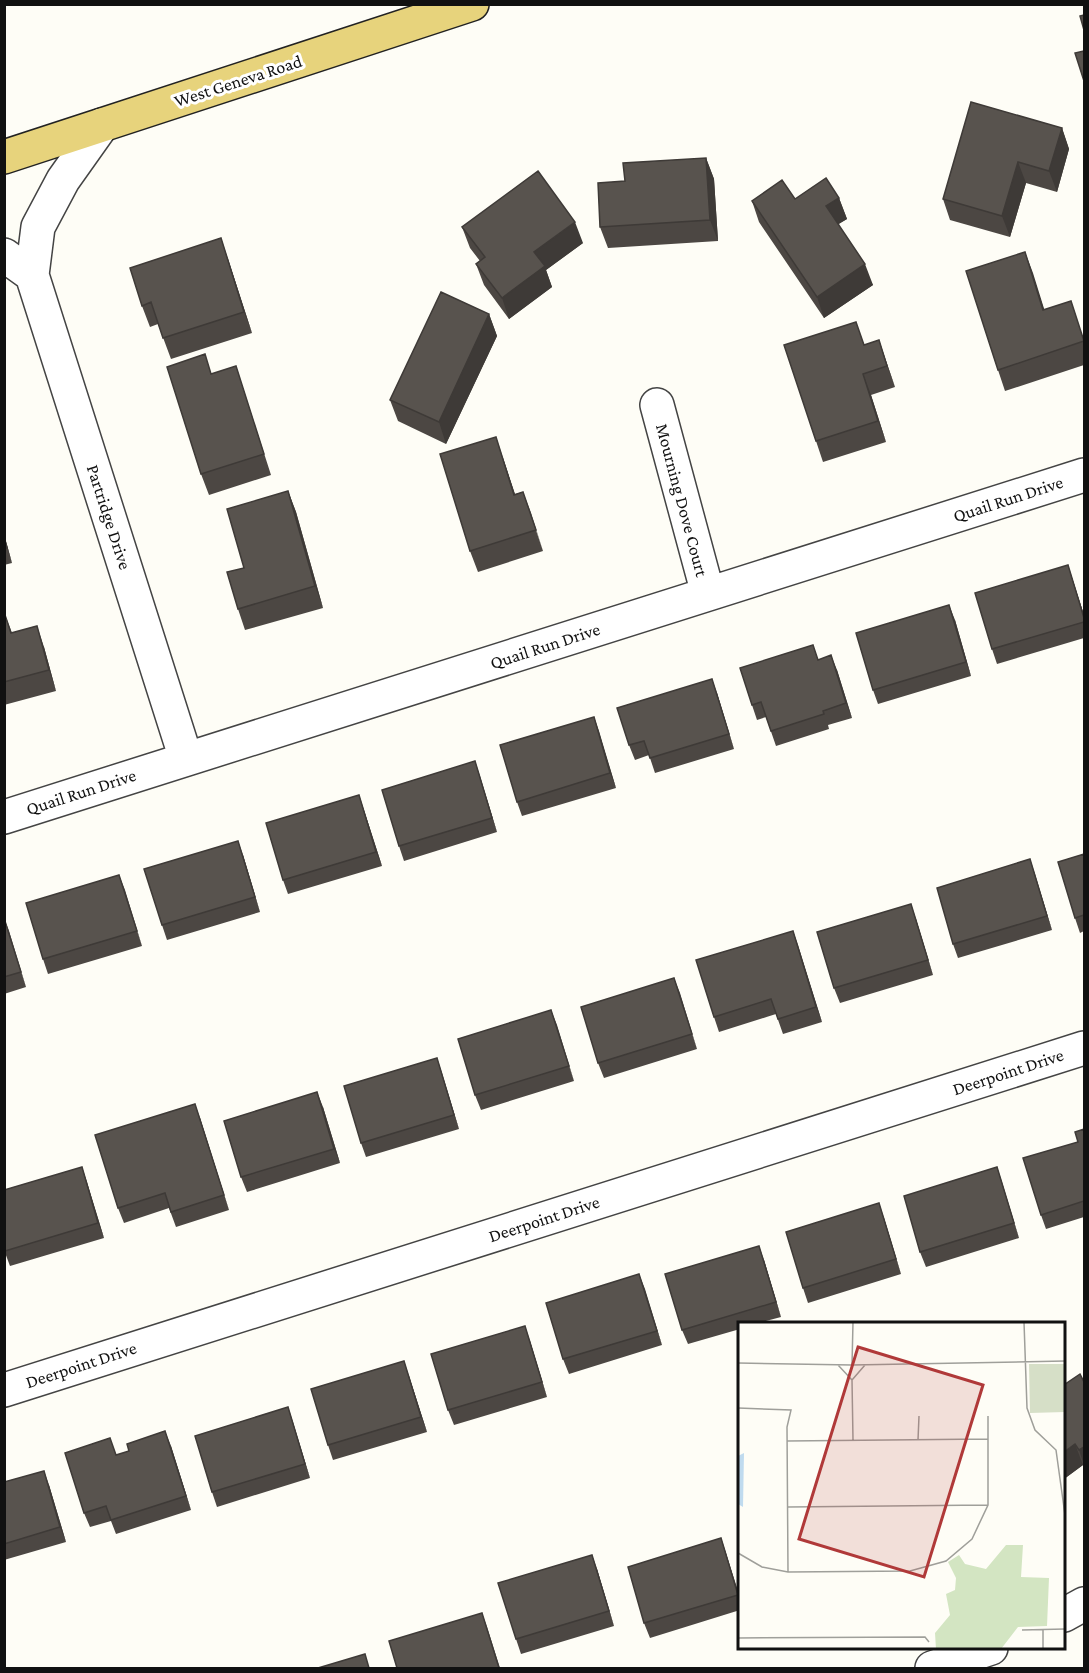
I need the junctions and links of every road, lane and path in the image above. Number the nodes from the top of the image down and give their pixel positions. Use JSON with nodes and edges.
{"nodes":[{"id":1,"x":472,"y":4,"type":"edge"},
{"id":2,"x":102,"y":125,"type":"junction"},
{"id":3,"x":4,"y":157,"type":"edge"},
{"id":4,"x":4,"y":255,"type":"edge"},
{"id":5,"x":32,"y":275,"type":"junction"},
{"id":6,"x":657,"y":405,"type":"dead end"},
{"id":7,"x":1084,"y":475,"type":"edge"},
{"id":8,"x":708,"y":594,"type":"junction"},
{"id":9,"x":186,"y":759,"type":"junction"},
{"id":10,"x":4,"y":817,"type":"edge"},
{"id":11,"x":1084,"y":1048,"type":"edge"},
{"id":12,"x":4,"y":1390,"type":"edge"},
{"id":13,"x":1084,"y":1604,"type":"edge"},
{"id":14,"x":1065,"y":1614,"type":"edge"},
{"id":15,"x":985,"y":1649,"type":"edge"},
{"id":16,"x":932,"y":1668,"type":"edge"}],
"edges":[{"from":1,"to":2,"type":"main road","name":"West Geneva Road"},
{"from":2,"to":3,"type":"main road","name":"West Geneva Road"},
{"from":2,"to":5,"type":"street"},
{"from":4,"to":5,"type":"street"},
{"from":5,"to":9,"type":"street","name":"Partridge Drive"},
{"from":6,"to":8,"type":"street","name":"Mourning Dove Court"},
{"from":7,"to":8,"type":"street","name":"Quail Run Drive"},
{"from":8,"to":9,"type":"street","name":"Quail Run Drive"},
{"from":9,"to":10,"type":"street","name":"Quail Run Drive"},
{"from":11,"to":12,"type":"street","name":"Deerpoint Drive"},
{"from":13,"to":14,"type":"street"},
{"from":15,"to":16,"type":"street"}]}
